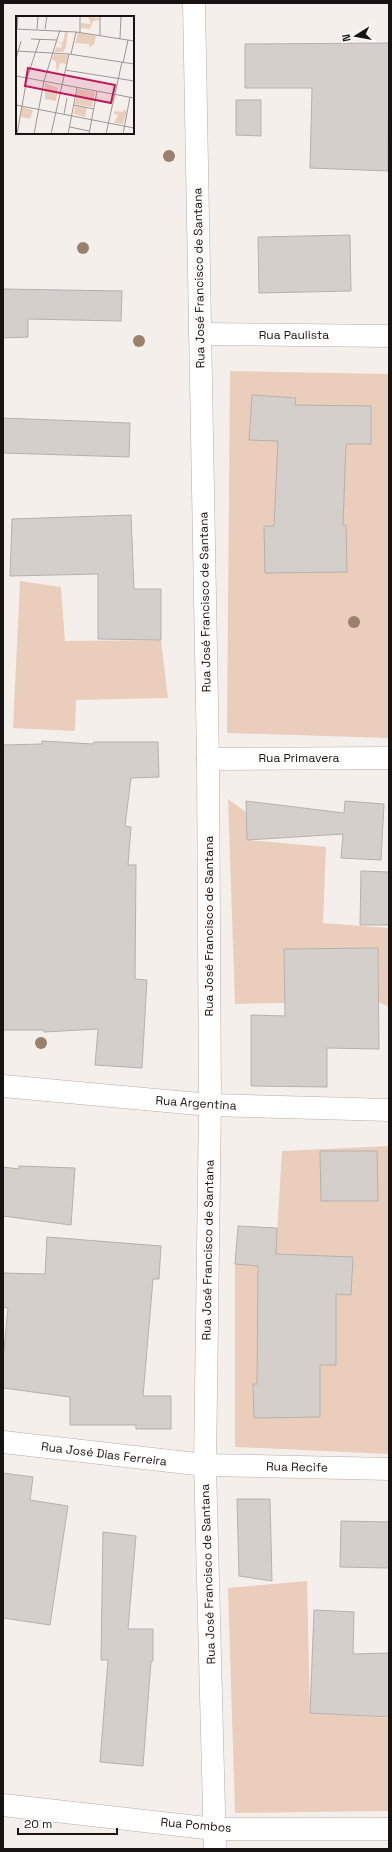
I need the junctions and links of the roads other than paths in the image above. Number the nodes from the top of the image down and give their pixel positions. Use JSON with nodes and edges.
{"nodes":[{"id":1,"x":194,"y":3,"type":"edge"},
{"id":2,"x":200,"y":334,"type":"junction"},
{"id":3,"x":389,"y":336,"type":"edge"},
{"id":4,"x":389,"y":758,"type":"edge"},
{"id":5,"x":208,"y":759,"type":"junction"},
{"id":6,"x":3,"y":1086,"type":"edge"},
{"id":7,"x":210,"y":1105,"type":"junction"},
{"id":8,"x":389,"y":1110,"type":"edge"},
{"id":9,"x":3,"y":1442,"type":"edge"},
{"id":10,"x":205,"y":1465,"type":"junction"},
{"id":11,"x":389,"y":1469,"type":"edge"},
{"id":12,"x":3,"y":1805,"type":"edge"},
{"id":13,"x":389,"y":1829,"type":"edge"},
{"id":14,"x":215,"y":1839,"type":"edge"}],
"edges":[{"from":1,"to":2,"type":"street","name":"Rua José Francisco de Santana"},
{"from":2,"to":3,"type":"street","name":"Rua Paulista"},
{"from":2,"to":5,"type":"street","name":"Rua José Francisco de Santana"},
{"from":4,"to":5,"type":"street","name":"Rua Primavera"},
{"from":5,"to":7,"type":"street","name":"Rua José Francisco de Santana"},
{"from":6,"to":7,"type":"street","name":"Rua Argentina"},
{"from":7,"to":8,"type":"street","name":"Rua Argentina"},
{"from":7,"to":10,"type":"street","name":"Rua José Francisco de Santana"},
{"from":9,"to":10,"type":"street","name":"Rua José Dias Ferreira"},
{"from":10,"to":11,"type":"street","name":"Rua Recife"},
{"from":10,"to":14,"type":"street","name":"Rua José Francisco de Santana"},
{"from":12,"to":14,"type":"street","name":"Rua Pombos"},
{"from":13,"to":14,"type":"street","name":"Rua Pombos"}]}
